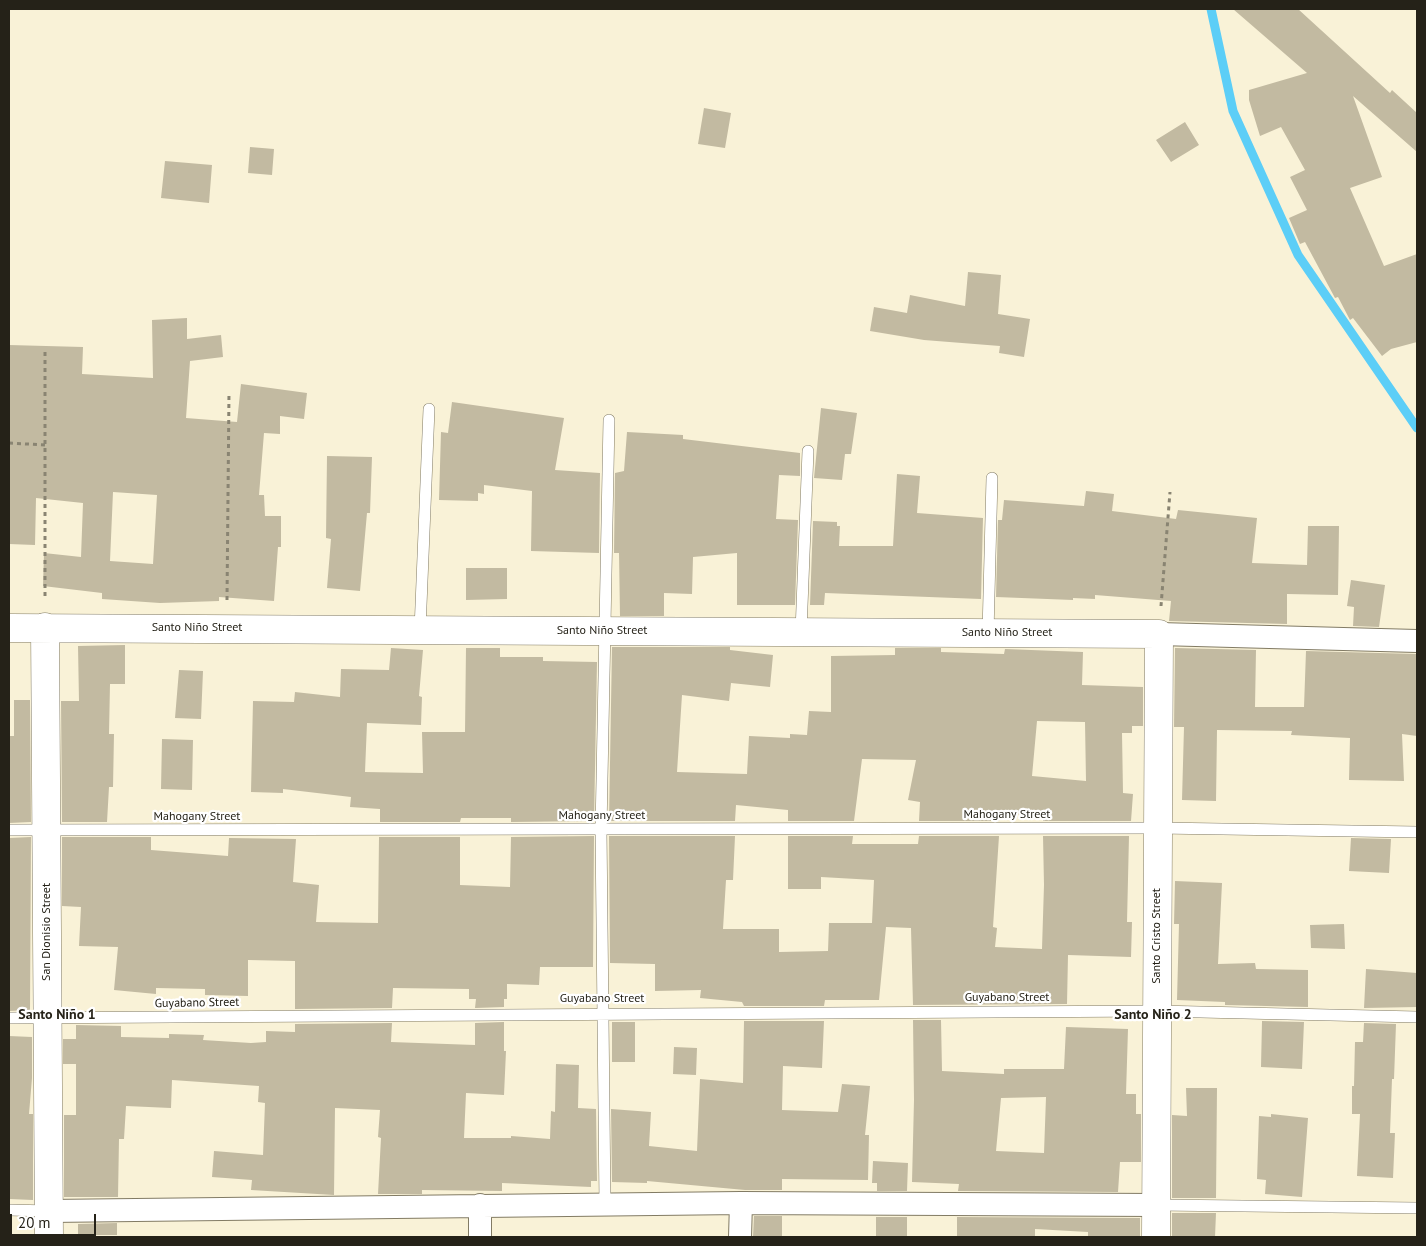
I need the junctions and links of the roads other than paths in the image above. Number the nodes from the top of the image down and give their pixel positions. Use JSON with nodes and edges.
{"nodes":[{"id":1,"x":429,"y":409,"type":"dead end"},
{"id":2,"x":609,"y":420,"type":"dead end"},
{"id":3,"x":808,"y":451,"type":"dead end"},
{"id":4,"x":992,"y":478,"type":"dead end"},
{"id":5,"x":45,"y":627,"type":"junction"},
{"id":6,"x":9,"y":628,"type":"edge"},
{"id":7,"x":420,"y":630,"type":"junction"},
{"id":8,"x":604,"y":631,"type":"junction"},
{"id":9,"x":801,"y":632,"type":"junction"},
{"id":10,"x":988,"y":633,"type":"junction"},
{"id":11,"x":1159,"y":634,"type":"junction"},
{"id":12,"x":1417,"y":641,"type":"edge"},
{"id":13,"x":1158,"y":828,"type":"junction"},
{"id":14,"x":9,"y":830,"type":"edge"},
{"id":15,"x":600,"y":830,"type":"junction"},
{"id":16,"x":46,"y":831,"type":"junction"},
{"id":17,"x":1417,"y":832,"type":"edge"},
{"id":18,"x":1157,"y":1011,"type":"junction"},
{"id":19,"x":602,"y":1013,"type":"junction"},
{"id":20,"x":1417,"y":1017,"type":"edge"},
{"id":21,"x":9,"y":1018,"type":"edge"},
{"id":22,"x":48,"y":1018,"type":"junction"},
{"id":23,"x":741,"y":1203,"type":"junction"},
{"id":24,"x":605,"y":1204,"type":"junction"},
{"id":25,"x":480,"y":1205,"type":"junction"},
{"id":26,"x":1157,"y":1205,"type":"junction"},
{"id":27,"x":1417,"y":1208,"type":"edge"},
{"id":28,"x":9,"y":1210,"type":"edge"},
{"id":29,"x":49,"y":1224,"type":"edge"},
{"id":30,"x":480,"y":1237,"type":"edge"},
{"id":31,"x":740,"y":1237,"type":"edge"},
{"id":32,"x":1156,"y":1237,"type":"edge"}],
"edges":[{"from":1,"to":7,"type":"lane"},
{"from":2,"to":8,"type":"lane"},
{"from":3,"to":9,"type":"lane"},
{"from":4,"to":10,"type":"lane"},
{"from":5,"to":6,"type":"street","name":"Santo Niño Street"},
{"from":5,"to":7,"type":"street","name":"Santo Niño Street"},
{"from":5,"to":16,"type":"street","name":"San Dionisio Street"},
{"from":7,"to":8,"type":"street","name":"Santo Niño Street"},
{"from":8,"to":9,"type":"street","name":"Santo Niño Street"},
{"from":8,"to":15,"type":"lane"},
{"from":9,"to":10,"type":"street","name":"Santo Niño Street"},
{"from":10,"to":11,"type":"street","name":"Santo Niño Street"},
{"from":11,"to":12,"type":"street"},
{"from":11,"to":13,"type":"street","name":"Santo Cristo Street"},
{"from":13,"to":15,"type":"lane","name":"Mahogany Street"},
{"from":13,"to":17,"type":"lane","name":"Mahogany Street"},
{"from":13,"to":18,"type":"street","name":"Santo Cristo Street"},
{"from":14,"to":16,"type":"lane","name":"Mahogany Street"},
{"from":15,"to":16,"type":"lane","name":"Mahogany Street"},
{"from":15,"to":19,"type":"lane"},
{"from":16,"to":22,"type":"street","name":"San Dionisio Street"},
{"from":18,"to":19,"type":"lane","name":"Guyabano Street"},
{"from":18,"to":20,"type":"lane","name":"Guyabano Street"},
{"from":18,"to":26,"type":"street","name":"Santo Cristo Street"},
{"from":19,"to":22,"type":"lane","name":"Guyabano Street"},
{"from":19,"to":24,"type":"lane"},
{"from":21,"to":22,"type":"lane","name":"Guyabano Street"},
{"from":22,"to":29,"type":"street","name":"San Dionisio Street"},
{"from":23,"to":24,"type":"street"},
{"from":23,"to":26,"type":"street"},
{"from":23,"to":31,"type":"street"},
{"from":24,"to":25,"type":"street"},
{"from":25,"to":29,"type":"street"},
{"from":25,"to":30,"type":"street"},
{"from":26,"to":27,"type":"lane"},
{"from":26,"to":32,"type":"street","name":"Santo Cristo Street"},
{"from":28,"to":29,"type":"lane"}]}
